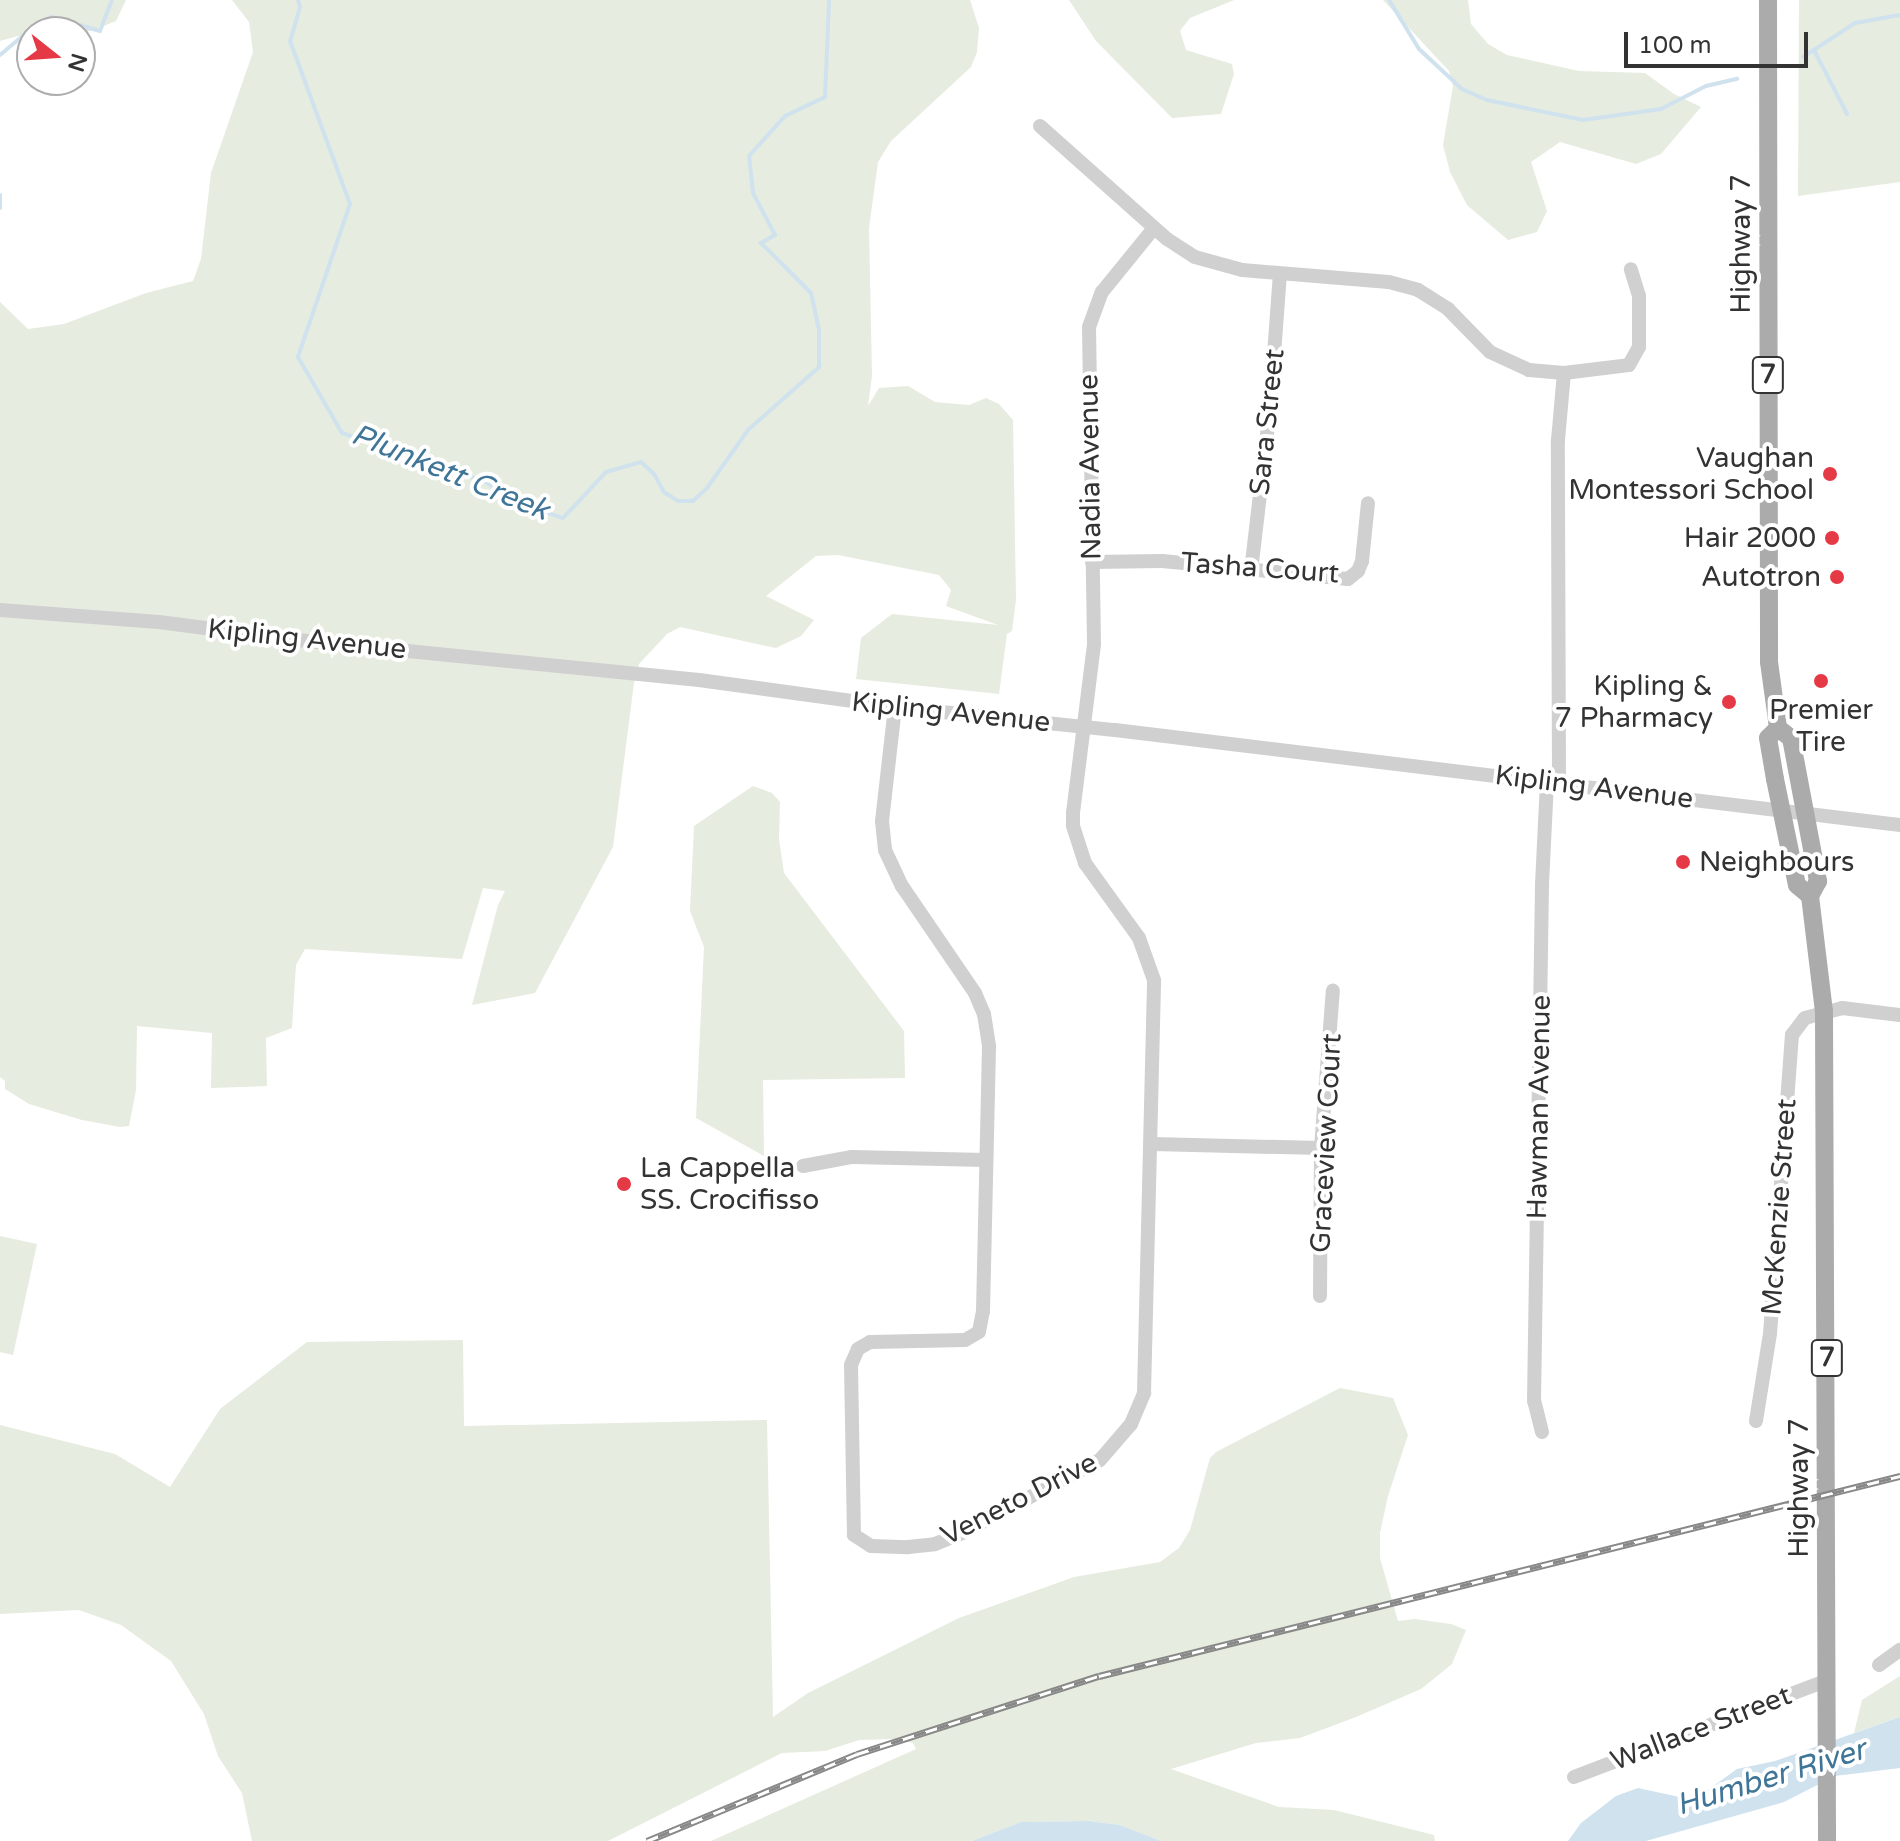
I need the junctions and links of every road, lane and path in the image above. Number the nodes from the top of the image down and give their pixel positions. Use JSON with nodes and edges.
{"nodes":[{"id":1,"x":1768,"y":0,"type":"edge"},
{"id":2,"x":1040,"y":126,"type":"dead end"},
{"id":3,"x":1154,"y":228,"type":"junction"},
{"id":4,"x":1631,"y":269,"type":"dead end"},
{"id":5,"x":1280,"y":274,"type":"junction"},
{"id":6,"x":1564,"y":373,"type":"junction"},
{"id":7,"x":1368,"y":503,"type":"dead end"},
{"id":8,"x":1092,"y":562,"type":"junction"},
{"id":9,"x":1251,"y":571,"type":"junction"},
{"id":10,"x":0,"y":610,"type":"edge"},
{"id":11,"x":895,"y":707,"type":"junction"},
{"id":12,"x":1084,"y":726,"type":"junction"},
{"id":13,"x":1778,"y":728,"type":"junction"},
{"id":14,"x":1553,"y":782,"type":"junction"},
{"id":15,"x":1781,"y":809,"type":"junction"},
{"id":16,"x":1805,"y":813,"type":"junction"},
{"id":17,"x":1900,"y":825,"type":"edge"},
{"id":18,"x":1810,"y":896,"type":"junction"},
{"id":19,"x":1333,"y":990,"type":"dead end"},
{"id":20,"x":1824,"y":1011,"type":"junction"},
{"id":21,"x":1900,"y":1015,"type":"edge"},
{"id":22,"x":1153,"y":1144,"type":"junction"},
{"id":23,"x":1321,"y":1148,"type":"junction"},
{"id":24,"x":986,"y":1160,"type":"junction"},
{"id":25,"x":803,"y":1166,"type":"dead end"},
{"id":26,"x":1320,"y":1296,"type":"dead end"},
{"id":27,"x":1756,"y":1421,"type":"dead end"},
{"id":28,"x":1542,"y":1432,"type":"dead end"},
{"id":29,"x":1900,"y":1650,"type":"edge"},
{"id":30,"x":1879,"y":1665,"type":"dead end"},
{"id":31,"x":1828,"y":1680,"type":"junction"},
{"id":32,"x":1574,"y":1777,"type":"dead end"},
{"id":33,"x":1827,"y":1841,"type":"edge"}],
"edges":[{"from":1,"to":13,"type":"main road","name":"Highway 7","number":"7"},
{"from":2,"to":3,"type":"street"},
{"from":3,"to":5,"type":"street"},
{"from":3,"to":8,"type":"street","name":"Nadia Avenue"},
{"from":4,"to":6,"type":"street"},
{"from":5,"to":6,"type":"street"},
{"from":5,"to":9,"type":"street","name":"Sara Street"},
{"from":6,"to":14,"type":"street","name":"Hawman Avenue"},
{"from":7,"to":9,"type":"street","name":"Tasha Court"},
{"from":8,"to":9,"type":"street","name":"Tasha Court"},
{"from":8,"to":12,"type":"street","name":"Nadia Avenue"},
{"from":10,"to":11,"type":"street","name":"Kipling Avenue"},
{"from":11,"to":12,"type":"street","name":"Kipling Avenue"},
{"from":11,"to":24,"type":"street","name":"Veneto Drive"},
{"from":12,"to":14,"type":"street","name":"Kipling Avenue"},
{"from":12,"to":22,"type":"street","name":"Veneto Drive"},
{"from":13,"to":15,"type":"main road","name":"Highway 7","number":"7"},
{"from":13,"to":16,"type":"main road","name":"Highway 7","number":"7"},
{"from":14,"to":15,"type":"street","name":"Kipling Avenue"},
{"from":14,"to":28,"type":"street","name":"Hawman Avenue"},
{"from":15,"to":16,"type":"street","name":"Kipling Avenue"},
{"from":15,"to":18,"type":"main road","name":"Highway 7","number":"7"},
{"from":16,"to":17,"type":"street","name":"Kipling Avenue"},
{"from":16,"to":18,"type":"main road","name":"Highway 7","number":"7"},
{"from":18,"to":20,"type":"main road","name":"Highway 7","number":"7"},
{"from":19,"to":23,"type":"street","name":"Graceview Court"},
{"from":20,"to":21,"type":"street"},
{"from":20,"to":27,"type":"street","name":"McKenzie Street"},
{"from":20,"to":31,"type":"main road","name":"Highway 7","number":"7"},
{"from":22,"to":23,"type":"street"},
{"from":22,"to":24,"type":"street","name":"Veneto Drive"},
{"from":23,"to":26,"type":"street","name":"Graceview Court"},
{"from":24,"to":25,"type":"street"},
{"from":29,"to":30,"type":"street"},
{"from":31,"to":32,"type":"street","name":"Wallace Street"},
{"from":31,"to":33,"type":"main road","name":"Highway 7","number":"7"}]}
